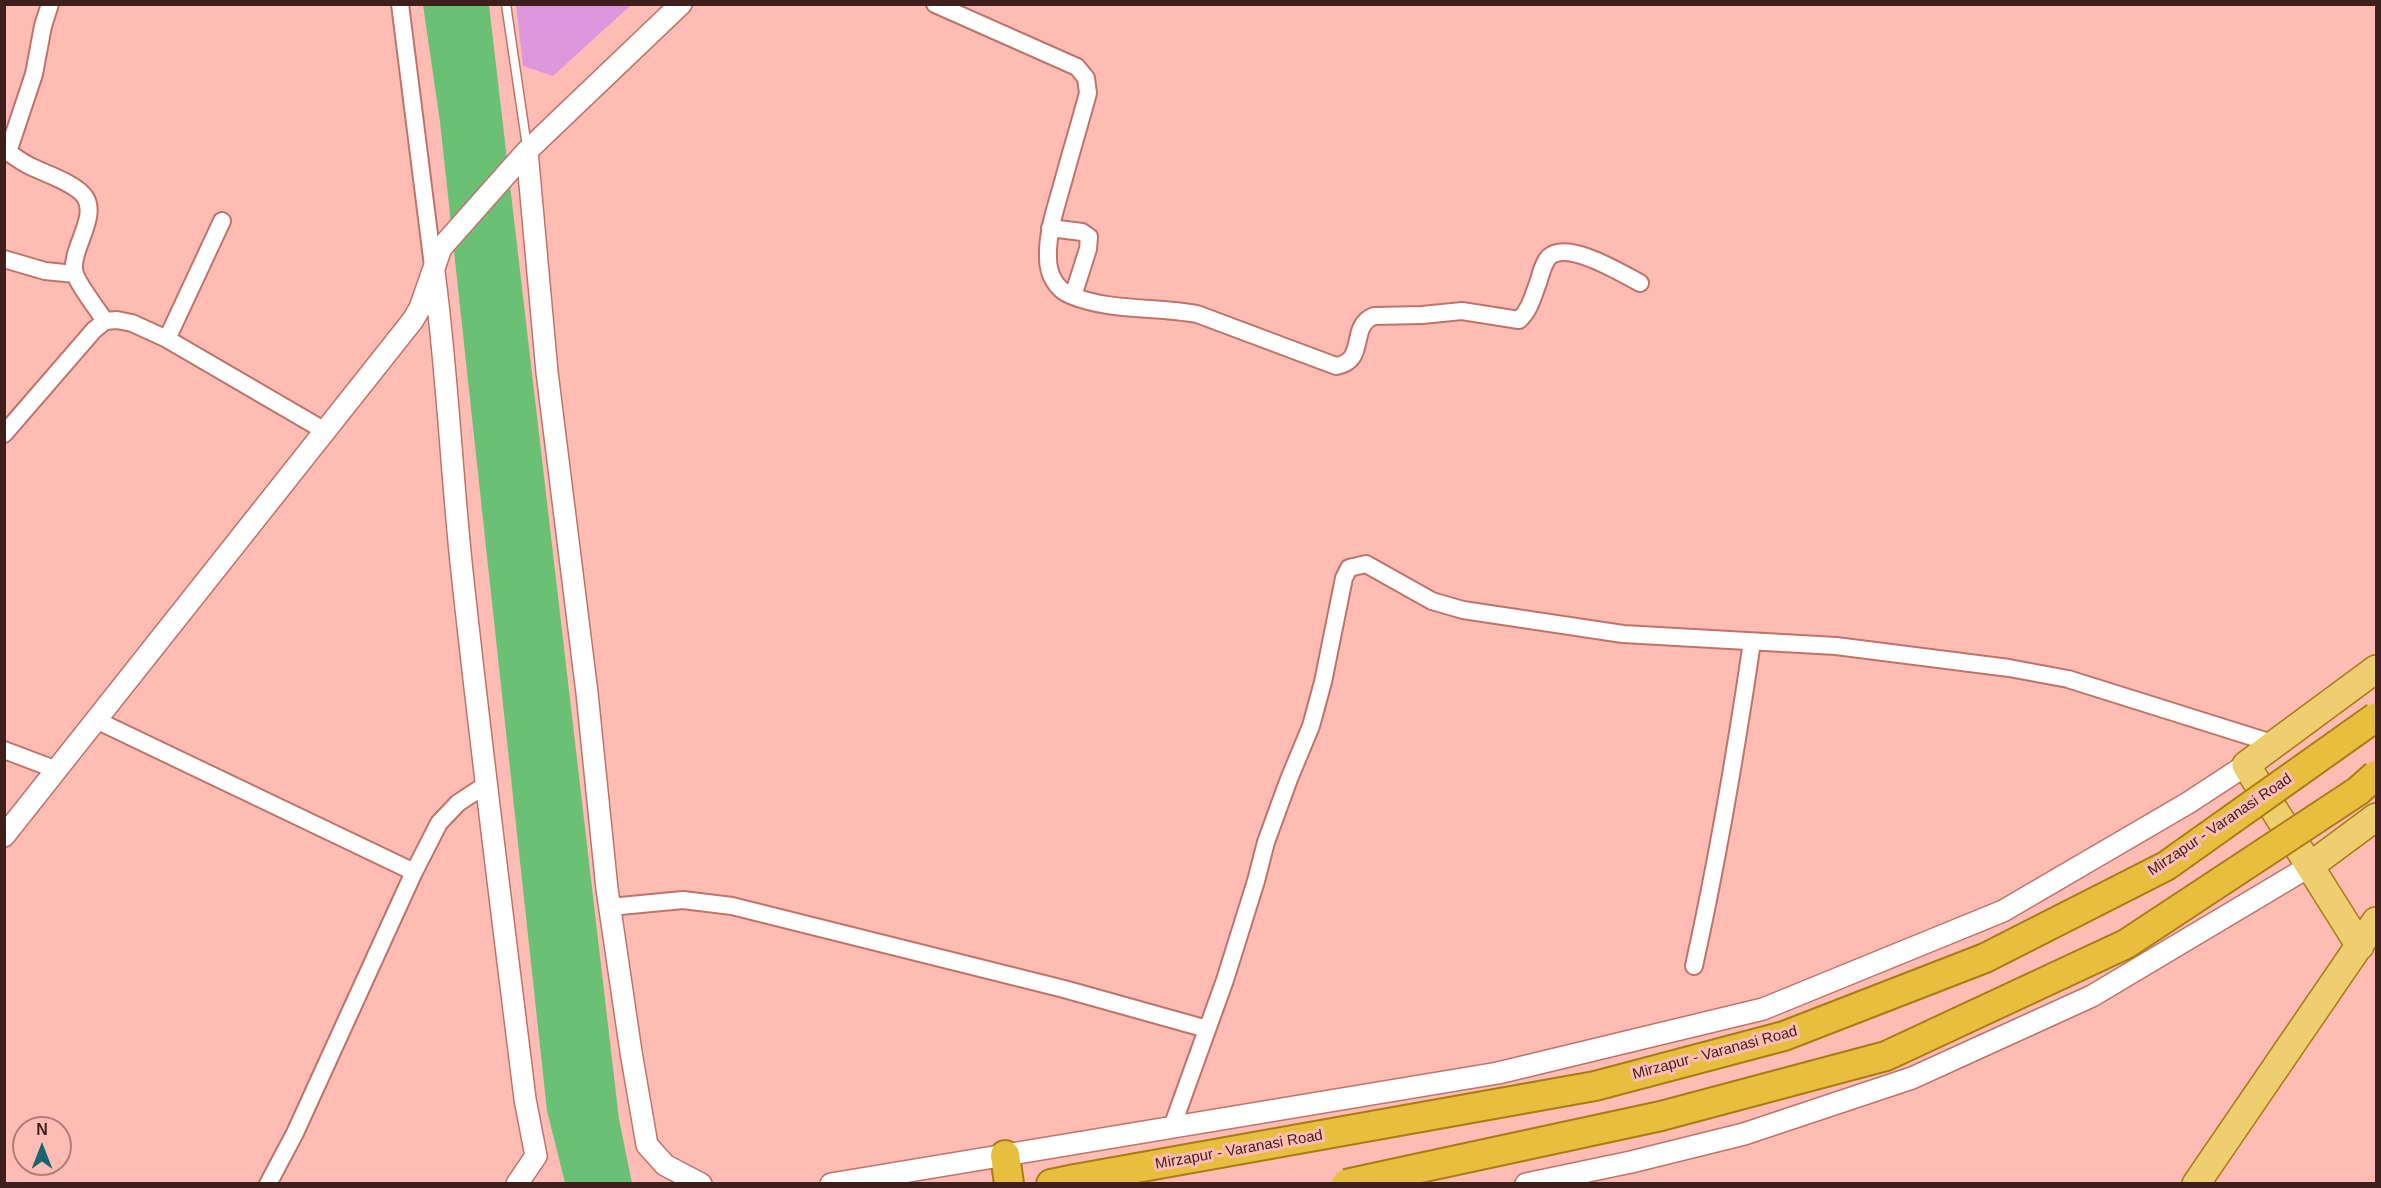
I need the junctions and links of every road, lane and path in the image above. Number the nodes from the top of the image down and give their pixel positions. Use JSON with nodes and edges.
{"nodes":[{"id":1,"x":50,"y":4,"type":"edge"},
{"id":2,"x":400,"y":4,"type":"edge"},
{"id":3,"x":507,"y":4,"type":"edge"},
{"id":4,"x":681,"y":4,"type":"edge"},
{"id":5,"x":934,"y":4,"type":"edge"},
{"id":6,"x":6,"y":151,"type":"edge"},
{"id":7,"x":522,"y":157,"type":"junction"},
{"id":8,"x":222,"y":221,"type":"dead end"},
{"id":9,"x":1050,"y":228,"type":"junction"},
{"id":10,"x":437,"y":257,"type":"junction"},
{"id":11,"x":4,"y":259,"type":"edge"},
{"id":12,"x":75,"y":274,"type":"junction"},
{"id":13,"x":1640,"y":283,"type":"dead end"},
{"id":14,"x":1073,"y":296,"type":"junction"},
{"id":15,"x":105,"y":321,"type":"junction"},
{"id":16,"x":167,"y":339,"type":"junction"},
{"id":17,"x":325,"y":431,"type":"junction"},
{"id":18,"x":4,"y":434,"type":"edge"},
{"id":19,"x":1752,"y":642,"type":"junction"},
{"id":20,"x":2376,"y":669,"type":"edge"},
{"id":21,"x":2376,"y":717,"type":"edge"},
{"id":22,"x":96,"y":720,"type":"junction"},
{"id":23,"x":2275,"y":744,"type":"junction"},
{"id":24,"x":4,"y":750,"type":"edge"},
{"id":25,"x":2246,"y":765,"type":"junction"},
{"id":26,"x":57,"y":770,"type":"junction"},
{"id":27,"x":2376,"y":775,"type":"edge"},
{"id":28,"x":487,"y":784,"type":"junction"},
{"id":29,"x":2376,"y":817,"type":"edge"},
{"id":30,"x":4,"y":836,"type":"edge"},
{"id":31,"x":2291,"y":836,"type":"junction"},
{"id":32,"x":2310,"y":866,"type":"junction"},
{"id":33,"x":414,"y":872,"type":"junction"},
{"id":34,"x":610,"y":908,"type":"junction"},
{"id":35,"x":2376,"y":921,"type":"edge"},
{"id":36,"x":2368,"y":949,"type":"edge"},
{"id":37,"x":1694,"y":966,"type":"dead end"},
{"id":38,"x":1207,"y":1029,"type":"junction"},
{"id":39,"x":1172,"y":1127,"type":"junction"},
{"id":40,"x":1005,"y":1155,"type":"junction"},
{"id":41,"x":1063,"y":1181,"type":"edge"},
{"id":42,"x":268,"y":1184,"type":"edge"},
{"id":43,"x":517,"y":1184,"type":"edge"},
{"id":44,"x":701,"y":1184,"type":"edge"},
{"id":45,"x":831,"y":1184,"type":"edge"},
{"id":46,"x":1009,"y":1184,"type":"edge"},
{"id":47,"x":1346,"y":1184,"type":"edge"},
{"id":48,"x":1526,"y":1184,"type":"edge"},
{"id":49,"x":2196,"y":1184,"type":"edge"}],
"edges":[{"from":1,"to":6,"type":"street"},
{"from":2,"to":10,"type":"street"},
{"from":3,"to":7,"type":"lane"},
{"from":4,"to":7,"type":"street"},
{"from":5,"to":9,"type":"street"},
{"from":6,"to":12,"type":"street"},
{"from":7,"to":10,"type":"street"},
{"from":7,"to":34,"type":"street"},
{"from":8,"to":16,"type":"street"},
{"from":9,"to":14,"type":"street"},
{"from":9,"to":14,"type":"street"},
{"from":10,"to":17,"type":"street"},
{"from":10,"to":28,"type":"street"},
{"from":11,"to":12,"type":"street"},
{"from":12,"to":15,"type":"street"},
{"from":13,"to":14,"type":"street"},
{"from":15,"to":16,"type":"street"},
{"from":15,"to":18,"type":"street"},
{"from":16,"to":17,"type":"street"},
{"from":17,"to":22,"type":"street"},
{"from":19,"to":23,"type":"street"},
{"from":19,"to":37,"type":"street"},
{"from":19,"to":38,"type":"street"},
{"from":20,"to":23,"type":"main road"},
{"from":21,"to":41,"type":"highway","name":"Mirzapur - Varanasi Road","bridge":true},
{"from":22,"to":26,"type":"street"},
{"from":22,"to":33,"type":"street"},
{"from":23,"to":25,"type":"main road"},
{"from":24,"to":26,"type":"street"},
{"from":25,"to":31,"type":"main road"},
{"from":25,"to":39,"type":"street"},
{"from":26,"to":30,"type":"street"},
{"from":27,"to":31,"type":"highway","bridge":true},
{"from":28,"to":33,"type":"street"},
{"from":28,"to":43,"type":"street"},
{"from":29,"to":32,"type":"main road"},
{"from":31,"to":32,"type":"main road"},
{"from":31,"to":47,"type":"highway","bridge":true},
{"from":32,"to":36,"type":"main road"},
{"from":32,"to":48,"type":"street"},
{"from":33,"to":42,"type":"street"},
{"from":34,"to":38,"type":"street"},
{"from":34,"to":44,"type":"street"},
{"from":35,"to":36,"type":"main road"},
{"from":36,"to":49,"type":"main road"},
{"from":38,"to":39,"type":"street"},
{"from":39,"to":40,"type":"street"},
{"from":40,"to":45,"type":"street"},
{"from":40,"to":46,"type":"highway"}]}
